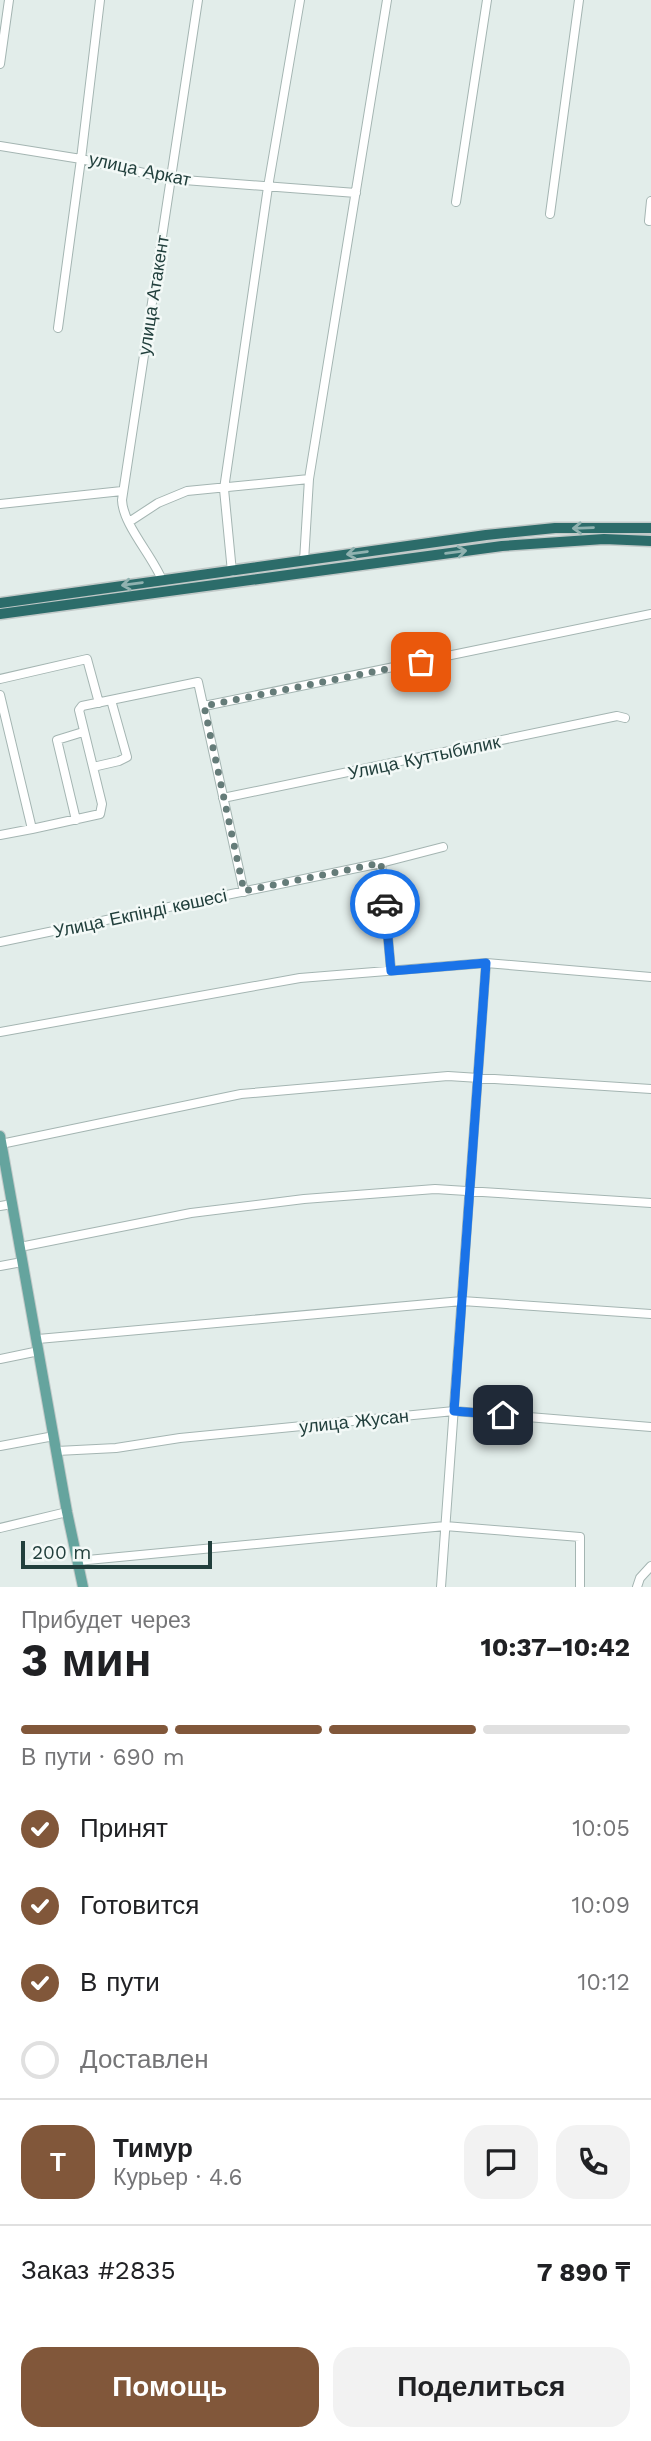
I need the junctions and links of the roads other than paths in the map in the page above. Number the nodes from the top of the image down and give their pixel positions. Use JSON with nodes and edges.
{"nodes":[{"id":1,"x":9,"y":0,"type":"edge"},
{"id":2,"x":100,"y":0,"type":"edge"},
{"id":3,"x":198,"y":0,"type":"edge"},
{"id":4,"x":300,"y":0,"type":"edge"},
{"id":5,"x":387,"y":0,"type":"edge"},
{"id":6,"x":487,"y":0,"type":"edge"},
{"id":7,"x":579,"y":0,"type":"edge"},
{"id":8,"x":0,"y":64,"type":"edge"},
{"id":9,"x":0,"y":146,"type":"edge"},
{"id":10,"x":81,"y":159,"type":"junction"},
{"id":11,"x":171,"y":178,"type":"junction"},
{"id":12,"x":268,"y":187,"type":"junction"},
{"id":13,"x":356,"y":193,"type":"junction"},
{"id":14,"x":651,"y":201,"type":"edge"},
{"id":15,"x":456,"y":202,"type":"dead end"},
{"id":16,"x":550,"y":214,"type":"dead end"},
{"id":17,"x":649,"y":221,"type":"dead end"},
{"id":18,"x":58,"y":327,"type":"dead end"},
{"id":19,"x":309,"y":479,"type":"junction"},
{"id":20,"x":224,"y":488,"type":"junction"},
{"id":21,"x":122,"y":491,"type":"junction"},
{"id":22,"x":0,"y":504,"type":"edge"},
{"id":23,"x":129,"y":522,"type":"junction"},
{"id":24,"x":651,"y":528,"type":"edge"},
{"id":25,"x":486,"y":535,"type":"junction"},
{"id":26,"x":651,"y":541,"type":"edge"},
{"id":27,"x":488,"y":548,"type":"junction"},
{"id":28,"x":304,"y":561,"type":"junction"},
{"id":29,"x":232,"y":572,"type":"junction"},
{"id":30,"x":162,"y":580,"type":"junction"},
{"id":31,"x":0,"y":603,"type":"edge"},
{"id":32,"x":0,"y":614,"type":"edge"},
{"id":33,"x":651,"y":614,"type":"edge"},
{"id":34,"x":0,"y":679,"type":"edge"},
{"id":35,"x":0,"y":695,"type":"edge"},
{"id":36,"x":111,"y":699,"type":"junction"},
{"id":37,"x":99,"y":703,"type":"junction"},
{"id":38,"x":204,"y":706,"type":"junction"},
{"id":39,"x":625,"y":718,"type":"dead end"},
{"id":40,"x":83,"y":732,"type":"junction"},
{"id":41,"x":93,"y":767,"type":"junction"},
{"id":42,"x":223,"y":798,"type":"junction"},
{"id":43,"x":76,"y":820,"type":"junction"},
{"id":44,"x":32,"y":829,"type":"junction"},
{"id":45,"x":0,"y":835,"type":"edge"},
{"id":46,"x":443,"y":848,"type":"dead end"},
{"id":47,"x":381,"y":863,"type":"junction"},
{"id":48,"x":244,"y":891,"type":"junction"},
{"id":49,"x":0,"y":942,"type":"edge"},
{"id":50,"x":486,"y":963,"type":"junction"},
{"id":51,"x":391,"y":971,"type":"junction"},
{"id":52,"x":651,"y":977,"type":"edge"},
{"id":53,"x":0,"y":1032,"type":"edge"},
{"id":54,"x":478,"y":1077,"type":"junction"},
{"id":55,"x":651,"y":1089,"type":"edge"},
{"id":56,"x":1,"y":1140,"type":"edge"},
{"id":57,"x":470,"y":1190,"type":"junction"},
{"id":58,"x":651,"y":1203,"type":"edge"},
{"id":59,"x":12,"y":1204,"type":"junction"},
{"id":60,"x":0,"y":1206,"type":"edge"},
{"id":61,"x":20,"y":1247,"type":"junction"},
{"id":62,"x":22,"y":1262,"type":"junction"},
{"id":63,"x":0,"y":1266,"type":"edge"},
{"id":64,"x":462,"y":1301,"type":"junction"},
{"id":65,"x":651,"y":1314,"type":"edge"},
{"id":66,"x":38,"y":1339,"type":"junction"},
{"id":67,"x":39,"y":1352,"type":"junction"},
{"id":68,"x":0,"y":1359,"type":"edge"},
{"id":69,"x":454,"y":1411,"type":"junction"},
{"id":70,"x":651,"y":1427,"type":"edge"},
{"id":71,"x":54,"y":1436,"type":"junction"},
{"id":72,"x":0,"y":1446,"type":"edge"},
{"id":73,"x":57,"y":1451,"type":"junction"},
{"id":74,"x":67,"y":1512,"type":"junction"},
{"id":75,"x":445,"y":1526,"type":"junction"},
{"id":76,"x":0,"y":1528,"type":"edge"},
{"id":77,"x":77,"y":1561,"type":"junction"},
{"id":78,"x":651,"y":1566,"type":"edge"},
{"id":79,"x":83,"y":1587,"type":"edge"},
{"id":80,"x":441,"y":1587,"type":"edge"},
{"id":81,"x":580,"y":1587,"type":"edge"},
{"id":82,"x":637,"y":1587,"type":"edge"}],
"edges":[{"from":1,"to":8,"type":"street"},
{"from":2,"to":10,"type":"street","name":"улица Аркат"},
{"from":3,"to":11,"type":"street","name":"улица Атакент"},
{"from":4,"to":12,"type":"street"},
{"from":5,"to":13,"type":"street"},
{"from":6,"to":15,"type":"street"},
{"from":7,"to":16,"type":"street"},
{"from":9,"to":10,"type":"street"},
{"from":10,"to":11,"type":"street","name":"улица Аркат"},
{"from":10,"to":18,"type":"street"},
{"from":11,"to":12,"type":"street","name":"улица Аркат"},
{"from":11,"to":21,"type":"street","name":"улица Атакент"},
{"from":12,"to":13,"type":"street","name":"улица Аркат"},
{"from":12,"to":20,"type":"street"},
{"from":13,"to":19,"type":"street"},
{"from":14,"to":17,"type":"street"},
{"from":19,"to":20,"type":"street"},
{"from":19,"to":28,"type":"street"},
{"from":20,"to":23,"type":"street"},
{"from":20,"to":29,"type":"street"},
{"from":21,"to":22,"type":"street"},
{"from":21,"to":23,"type":"street","name":"улица Атакент"},
{"from":23,"to":30,"type":"street","name":"улица Атакент"},
{"from":24,"to":25,"type":"highway","one_way":true},
{"from":25,"to":27,"type":"highway"},
{"from":25,"to":28,"type":"highway","one_way":true},
{"from":26,"to":27,"type":"highway"},
{"from":32,"to":27,"type":"highway","one_way":true},
{"from":28,"to":29,"type":"highway"},
{"from":29,"to":30,"type":"highway"},
{"from":30,"to":31,"type":"highway","one_way":true},
{"from":33,"to":38,"type":"street"},
{"from":34,"to":37,"type":"street"},
{"from":35,"to":44,"type":"street"},
{"from":36,"to":37,"type":"street"},
{"from":36,"to":38,"type":"street"},
{"from":36,"to":41,"type":"street"},
{"from":37,"to":40,"type":"street"},
{"from":38,"to":42,"type":"street"},
{"from":39,"to":42,"type":"street","name":"Улица Куттыбилик"},
{"from":40,"to":41,"type":"street"},
{"from":40,"to":43,"type":"street"},
{"from":41,"to":43,"type":"street"},
{"from":42,"to":48,"type":"street"},
{"from":43,"to":44,"type":"street"},
{"from":44,"to":45,"type":"street"},
{"from":46,"to":47,"type":"street","name":"Улица Екпінді көшесі"},
{"from":47,"to":48,"type":"street","name":"Улица Екпінді көшесі"},
{"from":47,"to":51,"type":"street"},
{"from":48,"to":49,"type":"street","name":"Улица Екпінді көшесі"},
{"from":50,"to":51,"type":"street"},
{"from":50,"to":52,"type":"street"},
{"from":50,"to":54,"type":"street"},
{"from":51,"to":53,"type":"street"},
{"from":54,"to":55,"type":"street"},
{"from":54,"to":56,"type":"street"},
{"from":54,"to":57,"type":"street"},
{"from":56,"to":59,"type":"main road"},
{"from":57,"to":58,"type":"street"},
{"from":57,"to":61,"type":"street"},
{"from":57,"to":64,"type":"street"},
{"from":59,"to":60,"type":"street"},
{"from":59,"to":61,"type":"main road"},
{"from":61,"to":62,"type":"main road"},
{"from":62,"to":63,"type":"street"},
{"from":62,"to":66,"type":"main road"},
{"from":64,"to":65,"type":"street"},
{"from":64,"to":66,"type":"street"},
{"from":64,"to":69,"type":"street"},
{"from":66,"to":67,"type":"main road"},
{"from":67,"to":68,"type":"street"},
{"from":67,"to":71,"type":"main road"},
{"from":69,"to":70,"type":"street","name":"улица Жусан"},
{"from":69,"to":73,"type":"street","name":"улица Жусан"},
{"from":69,"to":75,"type":"street"},
{"from":71,"to":72,"type":"street"},
{"from":71,"to":73,"type":"main road"},
{"from":73,"to":74,"type":"main road"},
{"from":74,"to":76,"type":"street"},
{"from":74,"to":77,"type":"main road"},
{"from":75,"to":77,"type":"street"},
{"from":75,"to":80,"type":"street"},
{"from":75,"to":81,"type":"street"},
{"from":77,"to":79,"type":"main road"},
{"from":78,"to":82,"type":"street"}]}
